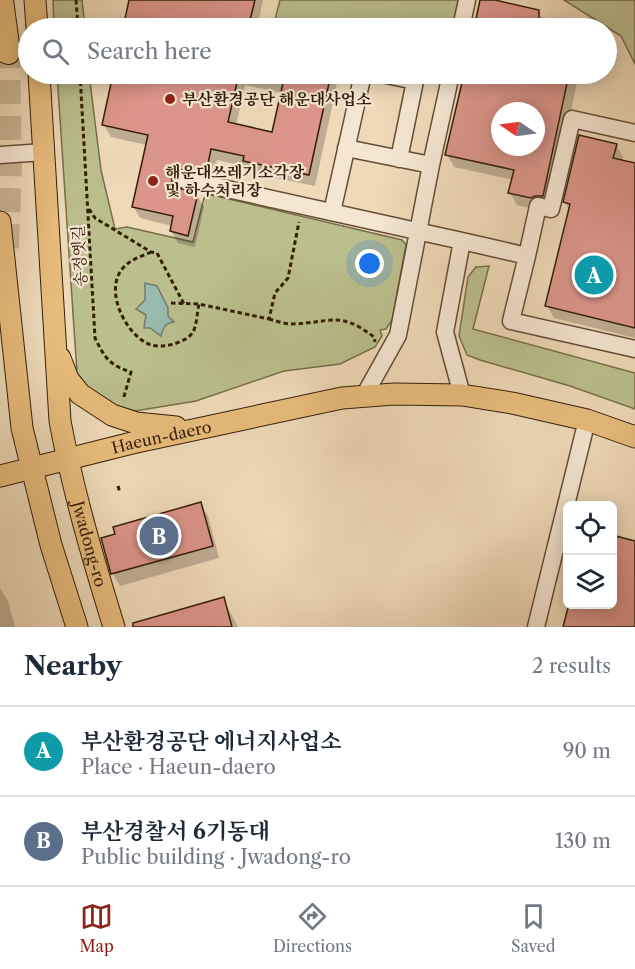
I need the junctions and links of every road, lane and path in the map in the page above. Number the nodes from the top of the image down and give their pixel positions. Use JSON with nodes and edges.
{"nodes":[{"id":1,"x":1,"y":0,"type":"edge"},
{"id":2,"x":9,"y":0,"type":"edge"},
{"id":3,"x":35,"y":0,"type":"edge"},
{"id":4,"x":76,"y":0,"type":"edge"},
{"id":5,"x":467,"y":0,"type":"edge"},
{"id":6,"x":36,"y":18,"type":"edge"},
{"id":7,"x":77,"y":18,"type":"edge"},
{"id":8,"x":463,"y":18,"type":"edge"},
{"id":9,"x":40,"y":84,"type":"edge"},
{"id":10,"x":81,"y":84,"type":"edge"},
{"id":11,"x":361,"y":84,"type":"edge"},
{"id":12,"x":415,"y":84,"type":"edge"},
{"id":13,"x":449,"y":84,"type":"edge"},
{"id":14,"x":635,"y":133,"type":"edge"},
{"id":15,"x":346,"y":148,"type":"junction"},
{"id":16,"x":44,"y":152,"type":"junction"},
{"id":17,"x":0,"y":155,"type":"edge"},
{"id":18,"x":399,"y":159,"type":"junction"},
{"id":19,"x":431,"y":165,"type":"junction"},
{"id":20,"x":182,"y":179,"type":"dead end"},
{"id":21,"x":302,"y":205,"type":"junction"},
{"id":22,"x":88,"y":208,"type":"junction"},
{"id":23,"x":332,"y":212,"type":"junction"},
{"id":24,"x":0,"y":222,"type":"edge"},
{"id":25,"x":418,"y":231,"type":"junction"},
{"id":26,"x":462,"y":241,"type":"junction"},
{"id":27,"x":151,"y":252,"type":"junction"},
{"id":28,"x":527,"y":256,"type":"junction"},
{"id":29,"x":171,"y":303,"type":"dead end"},
{"id":30,"x":184,"y":304,"type":"junction"},
{"id":31,"x":199,"y":304,"type":"junction"},
{"id":32,"x":269,"y":319,"type":"junction"},
{"id":33,"x":55,"y":342,"type":"junction"},
{"id":34,"x":635,"y":349,"type":"edge"},
{"id":35,"x":387,"y":355,"type":"junction"},
{"id":36,"x":462,"y":394,"type":"junction"},
{"id":37,"x":364,"y":396,"type":"junction"},
{"id":38,"x":123,"y":400,"type":"dead end"},
{"id":39,"x":587,"y":420,"type":"junction"},
{"id":40,"x":195,"y":429,"type":"junction"},
{"id":41,"x":635,"y":437,"type":"edge"},
{"id":42,"x":67,"y":459,"type":"junction"},
{"id":43,"x":32,"y":468,"type":"junction"},
{"id":44,"x":0,"y":476,"type":"edge"},
{"id":45,"x":118,"y":486,"type":"dead end"},
{"id":46,"x":120,"y":493,"type":"dead end"},
{"id":47,"x":77,"y":627,"type":"edge"},
{"id":48,"x":114,"y":627,"type":"edge"},
{"id":49,"x":536,"y":627,"type":"edge"}],
"edges":[{"from":1,"to":2,"type":"highway"},
{"from":3,"to":6,"type":"main road"},
{"from":4,"to":7,"type":"path"},
{"from":5,"to":8,"type":"street"},
{"from":9,"to":16,"type":"main road"},
{"from":10,"to":22,"type":"path","name":"송정옛길"},
{"from":11,"to":15,"type":"street"},
{"from":12,"to":18,"type":"street"},
{"from":13,"to":19,"type":"street"},
{"from":14,"to":28,"type":"street"},
{"from":15,"to":18,"type":"street"},
{"from":15,"to":23,"type":"street"},
{"from":16,"to":17,"type":"street"},
{"from":16,"to":33,"type":"main road"},
{"from":18,"to":19,"type":"street"},
{"from":19,"to":25,"type":"street"},
{"from":20,"to":21,"type":"street"},
{"from":21,"to":23,"type":"street"},
{"from":21,"to":32,"type":"path"},
{"from":22,"to":27,"type":"path"},
{"from":22,"to":38,"type":"path","name":"송정옛길"},
{"from":23,"to":25,"type":"street"},
{"from":24,"to":43,"type":"main road"},
{"from":25,"to":26,"type":"street"},
{"from":25,"to":35,"type":"street"},
{"from":26,"to":28,"type":"street"},
{"from":26,"to":36,"type":"street"},
{"from":27,"to":30,"type":"path"},
{"from":27,"to":31,"type":"path"},
{"from":28,"to":34,"type":"street"},
{"from":29,"to":30,"type":"path"},
{"from":30,"to":31,"type":"path"},
{"from":31,"to":32,"type":"path"},
{"from":32,"to":35,"type":"path"},
{"from":33,"to":40,"type":"main road"},
{"from":33,"to":42,"type":"main road"},
{"from":35,"to":37,"type":"street"},
{"from":36,"to":37,"type":"main road","name":"Haeun-daero"},
{"from":36,"to":39,"type":"main road","name":"Haeun-daero"},
{"from":37,"to":40,"type":"main road","name":"Haeun-daero"},
{"from":39,"to":41,"type":"main road","name":"Haeun-daero"},
{"from":39,"to":49,"type":"street"},
{"from":40,"to":42,"type":"main road","name":"Haeun-daero"},
{"from":42,"to":43,"type":"main road","name":"Haeun-daero"},
{"from":42,"to":48,"type":"main road","name":"Jwadong-ro"},
{"from":43,"to":44,"type":"main road","name":"Haeun-daero"},
{"from":43,"to":47,"type":"main road"},
{"from":45,"to":46,"type":"path"}]}
